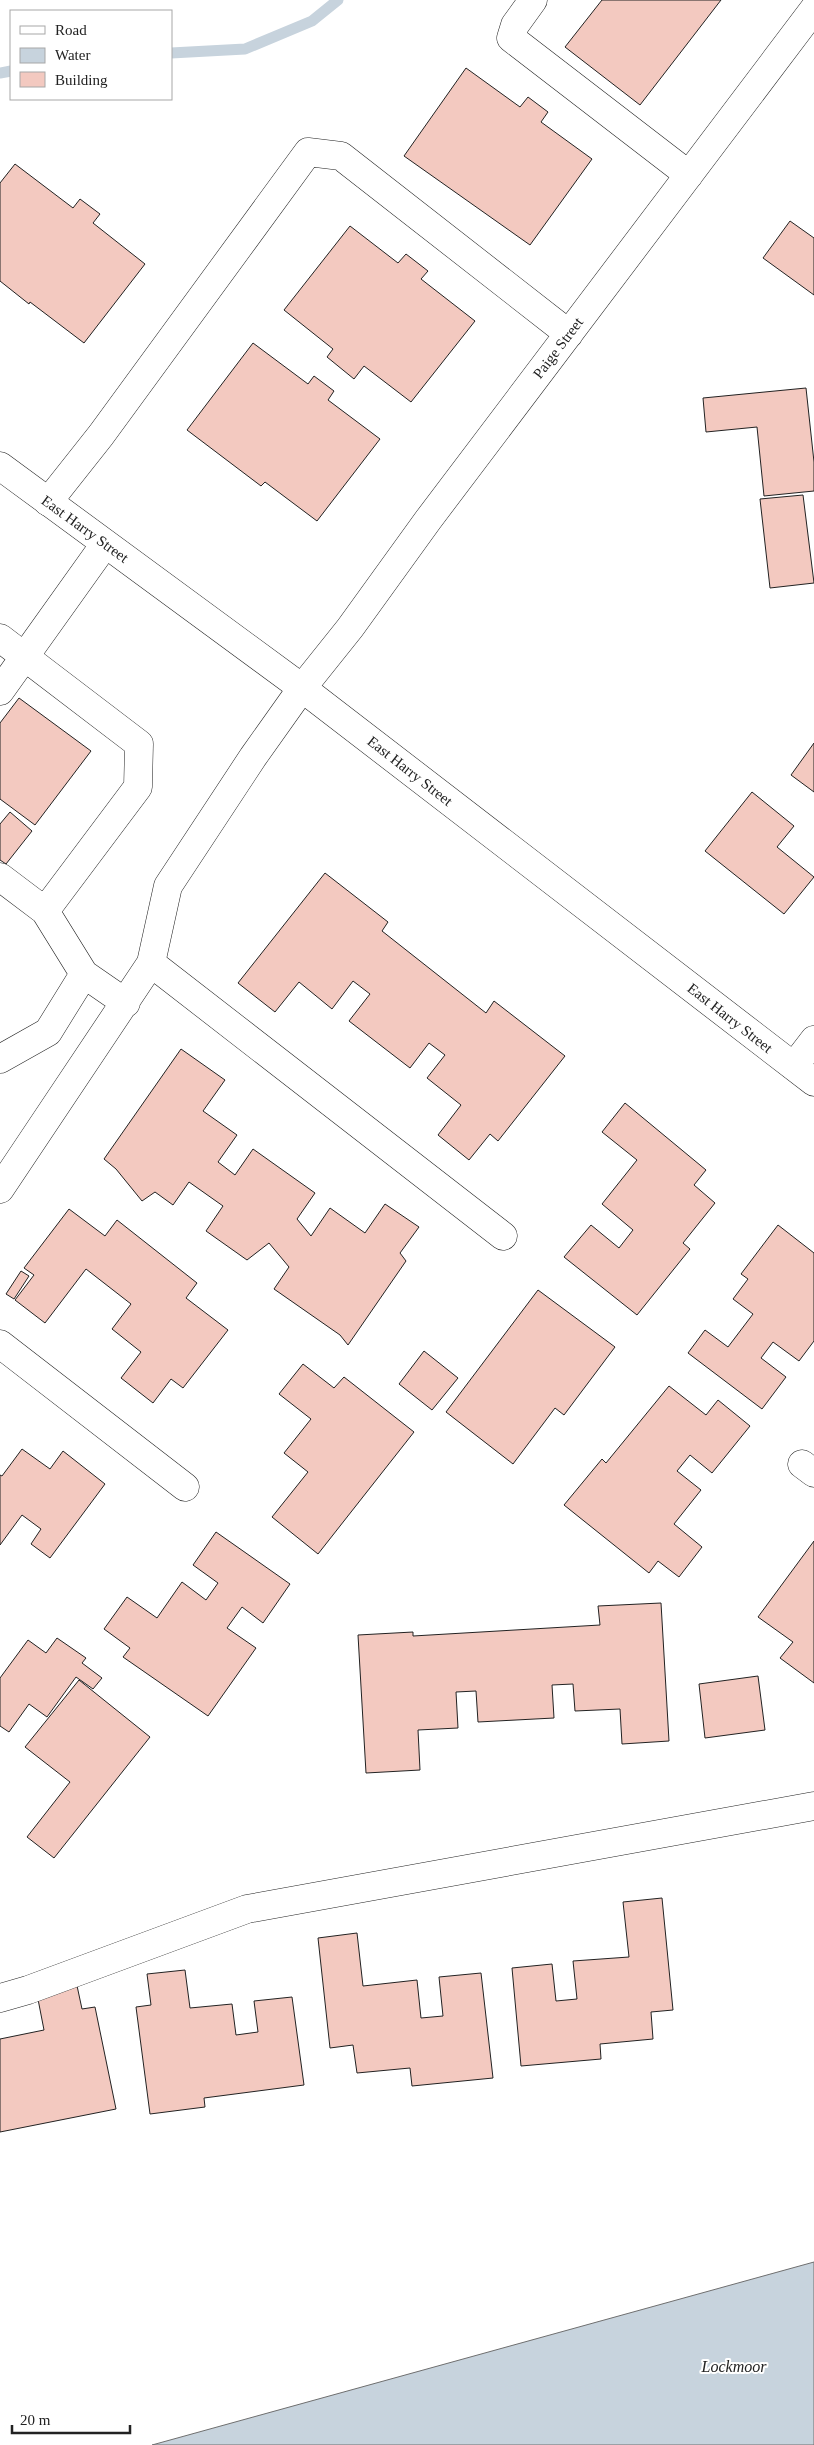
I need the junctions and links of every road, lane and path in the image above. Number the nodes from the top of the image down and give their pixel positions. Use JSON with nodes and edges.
{"nodes":[{"id":1,"x":533,"y":0,"type":"edge"},
{"id":2,"x":814,"y":9,"type":"edge"},
{"id":3,"x":689,"y":175,"type":"junction"},
{"id":4,"x":569,"y":334,"type":"junction"},
{"id":5,"x":0,"y":466,"type":"edge"},
{"id":6,"x":48,"y":502,"type":"junction"},
{"id":7,"x":105,"y":544,"type":"junction"},
{"id":8,"x":0,"y":638,"type":"edge"},
{"id":9,"x":25,"y":656,"type":"junction"},
{"id":10,"x":302,"y":688,"type":"junction"},
{"id":11,"x":0,"y":691,"type":"edge"},
{"id":12,"x":0,"y":877,"type":"edge"},
{"id":13,"x":45,"y":911,"type":"junction"},
{"id":14,"x":151,"y":963,"type":"junction"},
{"id":15,"x":84,"y":974,"type":"junction"},
{"id":16,"x":126,"y":1003,"type":"junction"},
{"id":17,"x":814,"y":1040,"type":"edge"},
{"id":18,"x":0,"y":1059,"type":"edge"},
{"id":19,"x":804,"y":1074,"type":"edge"},
{"id":20,"x":0,"y":1189,"type":"edge"},
{"id":21,"x":503,"y":1236,"type":"dead end"},
{"id":22,"x":0,"y":1344,"type":"edge"},
{"id":23,"x":185,"y":1487,"type":"dead end"},
{"id":24,"x":814,"y":1806,"type":"edge"},
{"id":25,"x":0,"y":1998,"type":"edge"}],
"edges":[{"from":1,"to":3,"type":"main road"},
{"from":2,"to":3,"type":"main road","name":"Paige Street"},
{"from":3,"to":4,"type":"main road","name":"Paige Street"},
{"from":4,"to":6,"type":"main road"},
{"from":4,"to":10,"type":"main road","name":"Paige Street"},
{"from":5,"to":6,"type":"main road","name":"East Harry Street"},
{"from":6,"to":7,"type":"main road","name":"East Harry Street"},
{"from":7,"to":9,"type":"main road"},
{"from":7,"to":10,"type":"main road","name":"East Harry Street"},
{"from":8,"to":9,"type":"main road"},
{"from":9,"to":11,"type":"main road"},
{"from":9,"to":13,"type":"main road"},
{"from":10,"to":14,"type":"main road","name":"Paige Street"},
{"from":10,"to":19,"type":"main road","name":"East Harry Street"},
{"from":12,"to":13,"type":"main road"},
{"from":13,"to":15,"type":"main road"},
{"from":14,"to":16,"type":"main road","name":"Paige Street"},
{"from":14,"to":21,"type":"main road"},
{"from":15,"to":16,"type":"main road"},
{"from":15,"to":18,"type":"main road"},
{"from":16,"to":20,"type":"main road","name":"Paige Street"},
{"from":17,"to":19,"type":"main road"},
{"from":22,"to":23,"type":"main road"},
{"from":24,"to":25,"type":"main road"}]}
